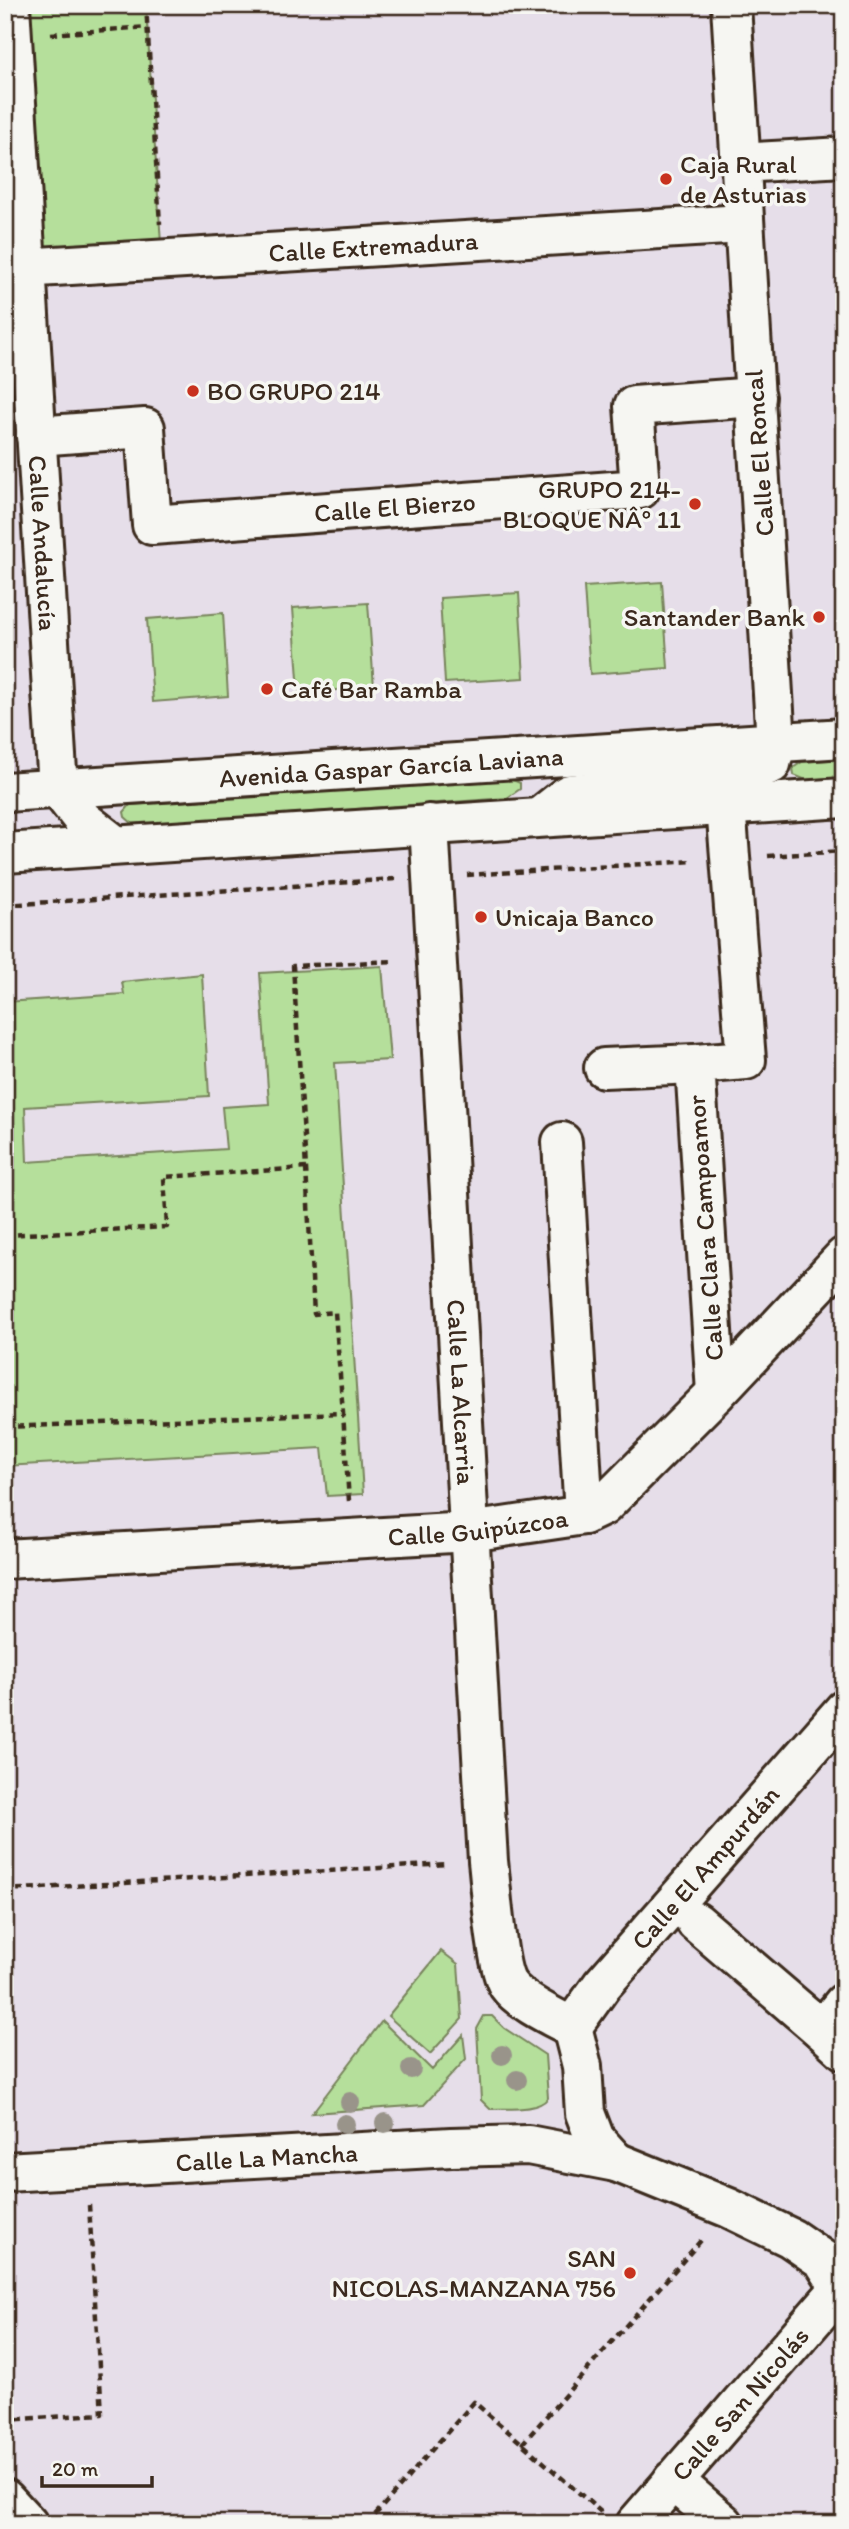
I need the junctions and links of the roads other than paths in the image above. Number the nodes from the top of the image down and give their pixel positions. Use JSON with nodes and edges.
{"nodes":[{"id":1,"x":9,"y":5,"type":"edge"},
{"id":2,"x":731,"y":5,"type":"edge"},
{"id":3,"x":844,"y":157,"type":"edge"},
{"id":4,"x":739,"y":163,"type":"junction"},
{"id":5,"x":743,"y":224,"type":"junction"},
{"id":6,"x":15,"y":268,"type":"edge"},
{"id":7,"x":756,"y":397,"type":"junction"},
{"id":8,"x":36,"y":436,"type":"junction"},
{"id":9,"x":844,"y":738,"type":"edge"},
{"id":10,"x":776,"y":743,"type":"junction"},
{"id":11,"x":24,"y":795,"type":"edge"},
{"id":12,"x":844,"y":798,"type":"edge"},
{"id":13,"x":726,"y":806,"type":"junction"},
{"id":14,"x":540,"y":817,"type":"junction"},
{"id":15,"x":429,"y":824,"type":"junction"},
{"id":16,"x":115,"y":845,"type":"junction"},
{"id":17,"x":5,"y":853,"type":"edge"},
{"id":18,"x":695,"y":1064,"type":"junction"},
{"id":19,"x":604,"y":1068,"type":"dead end"},
{"id":20,"x":562,"y":1142,"type":"dead end"},
{"id":21,"x":844,"y":1257,"type":"edge"},
{"id":22,"x":716,"y":1392,"type":"junction"},
{"id":23,"x":584,"y":1515,"type":"junction"},
{"id":24,"x":469,"y":1532,"type":"junction"},
{"id":25,"x":5,"y":1559,"type":"edge"},
{"id":26,"x":844,"y":1710,"type":"edge"},
{"id":27,"x":696,"y":1922,"type":"dead end"},
{"id":28,"x":572,"y":2027,"type":"junction"},
{"id":29,"x":836,"y":2028,"type":"edge"},
{"id":30,"x":584,"y":2113,"type":"junction"},
{"id":31,"x":528,"y":2145,"type":"junction"},
{"id":32,"x":616,"y":2162,"type":"junction"},
{"id":33,"x":5,"y":2172,"type":"edge"},
{"id":34,"x":842,"y":2289,"type":"edge"},
{"id":35,"x":673,"y":2480,"type":"junction"},
{"id":36,"x":620,"y":2519,"type":"edge"},
{"id":37,"x":724,"y":2524,"type":"edge"}],
"edges":[{"from":1,"to":6,"type":"street","name":"Calle Andalucía"},
{"from":2,"to":4,"type":"street","name":"Calle El Roncal"},
{"from":3,"to":4,"type":"street"},
{"from":4,"to":5,"type":"street","name":"Calle El Roncal"},
{"from":5,"to":6,"type":"street","name":"Calle Extremadura"},
{"from":5,"to":7,"type":"street","name":"Calle El Roncal"},
{"from":6,"to":8,"type":"street","name":"Calle Andalucía"},
{"from":7,"to":8,"type":"street","name":"Calle El Bierzo"},
{"from":7,"to":10,"type":"street","name":"Calle El Roncal"},
{"from":8,"to":11,"type":"street","name":"Calle Andalucía"},
{"from":9,"to":10,"type":"street","name":"Avenida Gaspar García Laviana"},
{"from":10,"to":11,"type":"street","name":"Avenida Gaspar García Laviana"},
{"from":10,"to":14,"type":"street","name":"Avenida Gaspar García Laviana"},
{"from":11,"to":16,"type":"street"},
{"from":12,"to":13,"type":"street"},
{"from":13,"to":14,"type":"street"},
{"from":13,"to":18,"type":"street","name":"Calle Clara Campoamor"},
{"from":14,"to":15,"type":"street"},
{"from":15,"to":16,"type":"street"},
{"from":15,"to":24,"type":"street","name":"Calle La Alcarria"},
{"from":16,"to":17,"type":"street"},
{"from":18,"to":19,"type":"street","name":"Calle Clara Campoamor"},
{"from":18,"to":22,"type":"street","name":"Calle Clara Campoamor"},
{"from":20,"to":23,"type":"street"},
{"from":21,"to":22,"type":"street","name":"Calle Guipúzcoa"},
{"from":22,"to":23,"type":"street","name":"Calle Guipúzcoa"},
{"from":23,"to":24,"type":"street","name":"Calle Guipúzcoa"},
{"from":24,"to":25,"type":"street","name":"Calle Guipúzcoa"},
{"from":24,"to":28,"type":"street","name":"Calle La Alcarria"},
{"from":26,"to":28,"type":"street","name":"Calle El Ampurdán"},
{"from":27,"to":29,"type":"street"},
{"from":28,"to":30,"type":"street"},
{"from":30,"to":31,"type":"street"},
{"from":30,"to":32,"type":"street"},
{"from":31,"to":32,"type":"street"},
{"from":31,"to":33,"type":"street","name":"Calle La Mancha"},
{"from":32,"to":34,"type":"street"},
{"from":34,"to":35,"type":"street","name":"Calle San Nicolás"},
{"from":35,"to":36,"type":"street","name":"Calle San Nicolás"},
{"from":35,"to":37,"type":"street"}]}
